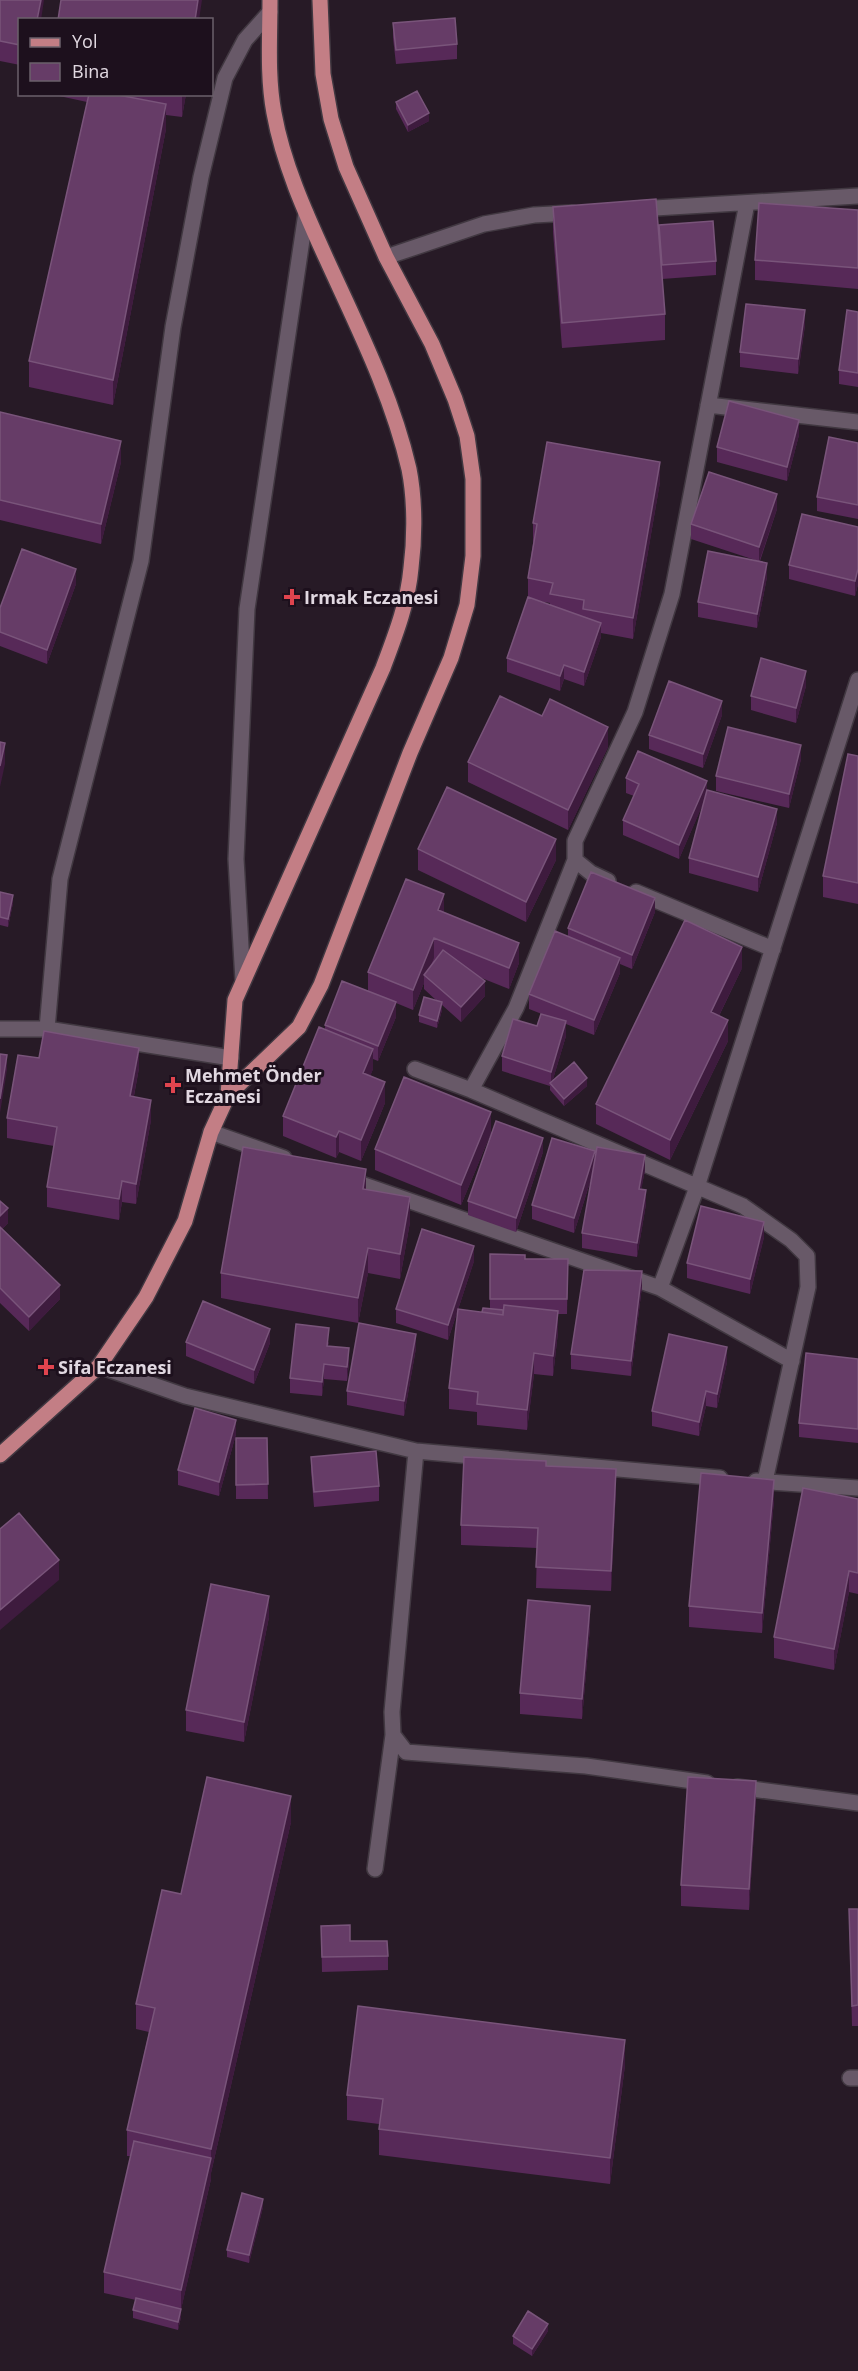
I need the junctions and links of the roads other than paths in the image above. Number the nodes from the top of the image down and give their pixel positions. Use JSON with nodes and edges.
{"nodes":[{"id":1,"x":320,"y":0,"type":"edge"},
{"id":2,"x":270,"y":6,"type":"edge"},
{"id":3,"x":858,"y":196,"type":"edge"},
{"id":4,"x":747,"y":202,"type":"junction"},
{"id":5,"x":628,"y":210,"type":"edge"},
{"id":6,"x":581,"y":212,"type":"edge"},
{"id":7,"x":306,"y":213,"type":"junction"},
{"id":8,"x":386,"y":257,"type":"junction"},
{"id":9,"x":708,"y":405,"type":"junction"},
{"id":10,"x":858,"y":422,"type":"edge"},
{"id":11,"x":858,"y":680,"type":"edge"},
{"id":12,"x":575,"y":861,"type":"junction"},
{"id":13,"x":773,"y":949,"type":"junction"},
{"id":14,"x":243,"y":981,"type":"junction"},
{"id":15,"x":0,"y":1029,"type":"edge"},
{"id":16,"x":47,"y":1029,"type":"junction"},
{"id":17,"x":231,"y":1058,"type":"junction"},
{"id":18,"x":414,"y":1069,"type":"dead end"},
{"id":19,"x":471,"y":1090,"type":"junction"},
{"id":20,"x":228,"y":1095,"type":"junction"},
{"id":21,"x":211,"y":1132,"type":"junction"},
{"id":22,"x":300,"y":1163,"type":"edge"},
{"id":23,"x":334,"y":1175,"type":"edge"},
{"id":24,"x":697,"y":1187,"type":"junction"},
{"id":25,"x":660,"y":1288,"type":"junction"},
{"id":26,"x":792,"y":1361,"type":"junction"},
{"id":27,"x":99,"y":1366,"type":"junction"},
{"id":28,"x":416,"y":1451,"type":"junction"},
{"id":29,"x":0,"y":1455,"type":"edge"},
{"id":30,"x":765,"y":1481,"type":"junction"},
{"id":31,"x":858,"y":1488,"type":"edge"},
{"id":32,"x":393,"y":1735,"type":"junction"},
{"id":33,"x":858,"y":1803,"type":"edge"},
{"id":34,"x":375,"y":1869,"type":"dead end"}],
"edges":[{"from":1,"to":8,"type":"main road"},
{"from":2,"to":7,"type":"main road"},
{"from":2,"to":16,"type":"street"},
{"from":3,"to":4,"type":"street"},
{"from":4,"to":5,"type":"street"},
{"from":4,"to":9,"type":"street"},
{"from":6,"to":8,"type":"street"},
{"from":7,"to":14,"type":"street"},
{"from":7,"to":14,"type":"main road"},
{"from":8,"to":20,"type":"main road"},
{"from":9,"to":10,"type":"street"},
{"from":9,"to":12,"type":"street"},
{"from":11,"to":13,"type":"street"},
{"from":12,"to":13,"type":"street"},
{"from":12,"to":19,"type":"street"},
{"from":13,"to":24,"type":"street"},
{"from":14,"to":17,"type":"main road"},
{"from":15,"to":16,"type":"street"},
{"from":16,"to":17,"type":"street"},
{"from":17,"to":20,"type":"main road"},
{"from":18,"to":19,"type":"street"},
{"from":19,"to":24,"type":"street"},
{"from":20,"to":21,"type":"main road"},
{"from":21,"to":22,"type":"street"},
{"from":21,"to":27,"type":"main road"},
{"from":23,"to":25,"type":"street"},
{"from":24,"to":25,"type":"street"},
{"from":24,"to":26,"type":"street"},
{"from":25,"to":26,"type":"street"},
{"from":26,"to":30,"type":"street"},
{"from":27,"to":28,"type":"street"},
{"from":27,"to":29,"type":"main road"},
{"from":28,"to":30,"type":"street"},
{"from":28,"to":32,"type":"street"},
{"from":30,"to":31,"type":"street"},
{"from":32,"to":33,"type":"street"},
{"from":32,"to":34,"type":"street"}]}
